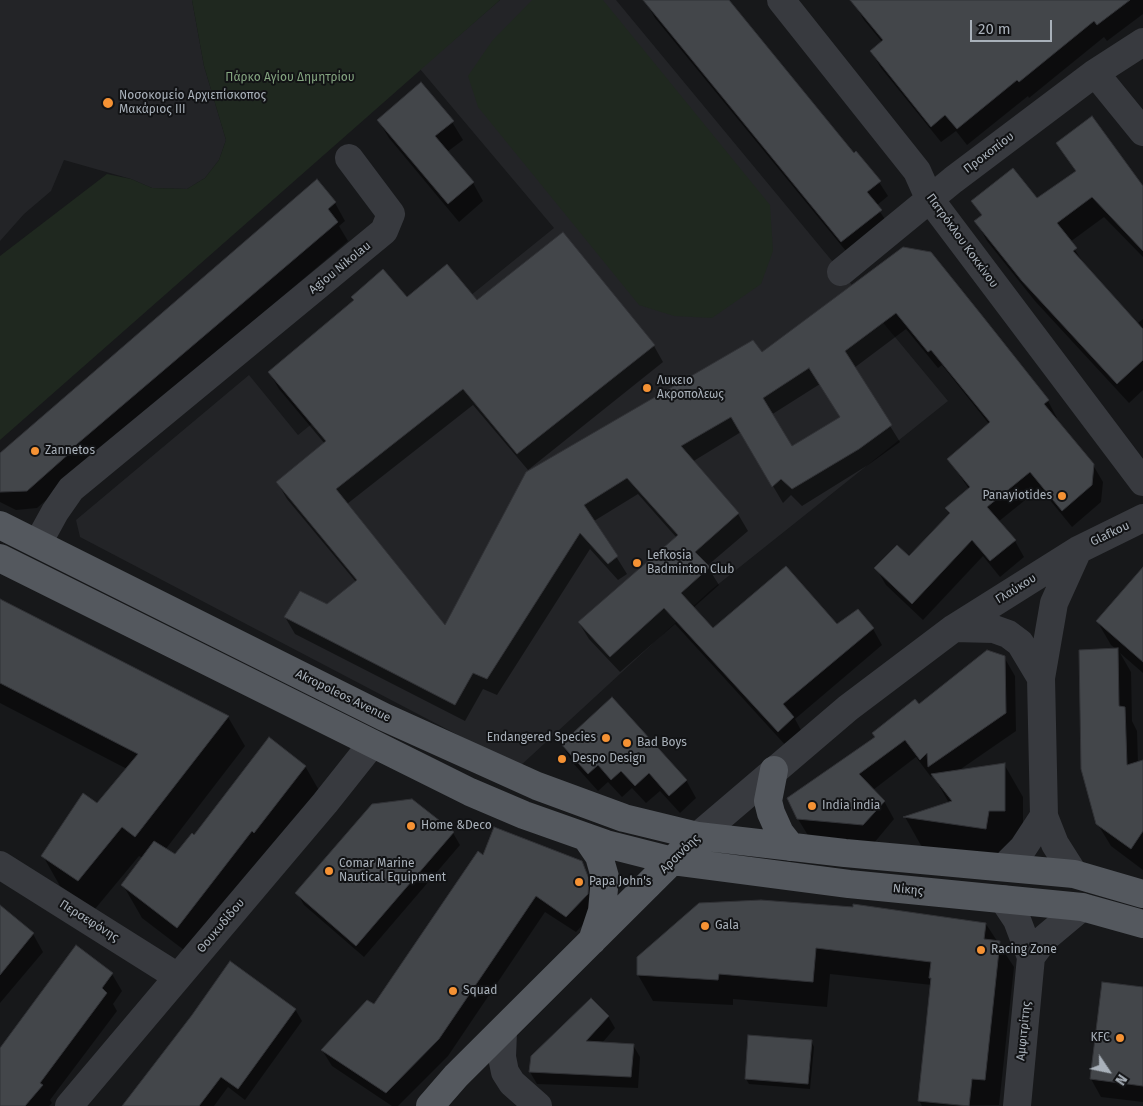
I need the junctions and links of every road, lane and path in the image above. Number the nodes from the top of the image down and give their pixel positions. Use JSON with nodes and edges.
{"nodes":[{"id":1,"x":789,"y":3,"type":"edge"},
{"id":2,"x":1143,"y":42,"type":"edge"},
{"id":3,"x":1095,"y":73,"type":"junction"},
{"id":4,"x":1143,"y":132,"type":"edge"},
{"id":5,"x":349,"y":158,"type":"dead end"},
{"id":6,"x":929,"y":198,"type":"junction"},
{"id":7,"x":841,"y":272,"type":"dead end"},
{"id":8,"x":1143,"y":482,"type":"edge"},
{"id":9,"x":0,"y":525,"type":"edge"},
{"id":10,"x":1138,"y":525,"type":"edge"},
{"id":11,"x":38,"y":542,"type":"junction"},
{"id":12,"x":1078,"y":550,"type":"junction"},
{"id":13,"x":0,"y":558,"type":"edge"},
{"id":14,"x":954,"y":628,"type":"junction"},
{"id":15,"x":1041,"y":678,"type":"junction"},
{"id":16,"x":371,"y":745,"type":"junction"},
{"id":17,"x":774,"y":770,"type":"junction"},
{"id":18,"x":1044,"y":816,"type":"junction"},
{"id":19,"x":698,"y":836,"type":"junction"},
{"id":20,"x":586,"y":837,"type":"junction"},
{"id":21,"x":791,"y":847,"type":"junction"},
{"id":22,"x":672,"y":861,"type":"junction"},
{"id":23,"x":0,"y":865,"type":"edge"},
{"id":24,"x":1004,"y":866,"type":"junction"},
{"id":25,"x":1074,"y":874,"type":"junction"},
{"id":26,"x":1143,"y":894,"type":"edge"},
{"id":27,"x":1003,"y":899,"type":"junction"},
{"id":28,"x":1082,"y":907,"type":"junction"},
{"id":29,"x":1143,"y":924,"type":"edge"},
{"id":30,"x":590,"y":944,"type":"junction"},
{"id":31,"x":1031,"y":957,"type":"junction"},
{"id":32,"x":178,"y":978,"type":"junction"},
{"id":33,"x":503,"y":1031,"type":"junction"},
{"id":34,"x":69,"y":1106,"type":"edge"},
{"id":35,"x":430,"y":1106,"type":"edge"},
{"id":36,"x":538,"y":1106,"type":"edge"},
{"id":37,"x":1017,"y":1106,"type":"edge"}],
"edges":[{"from":1,"to":6,"type":"street","name":"Πατρόκλου Κοκκίνου"},
{"from":2,"to":3,"type":"street","name":"Προκοπίου"},
{"from":3,"to":4,"type":"street"},
{"from":3,"to":6,"type":"street","name":"Προκοπίου"},
{"from":5,"to":11,"type":"street","name":"Agiou Nikolau"},
{"from":6,"to":7,"type":"street","name":"Προκοπίου"},
{"from":6,"to":8,"type":"street","name":"Πατρόκλου Κοκκίνου"},
{"from":9,"to":11,"type":"main road","name":"Akropoleos Avenue"},
{"from":10,"to":12,"type":"street","name":"Glafkou"},
{"from":11,"to":19,"type":"main road","name":"Akropoleos Avenue"},
{"from":12,"to":14,"type":"street","name":"Γλαύκου"},
{"from":12,"to":15,"type":"street"},
{"from":13,"to":16,"type":"main road"},
{"from":14,"to":15,"type":"street"},
{"from":14,"to":17,"type":"street","name":"Αρσινόης"},
{"from":15,"to":18,"type":"street"},
{"from":16,"to":20,"type":"main road"},
{"from":16,"to":32,"type":"street","name":"Θουκυδίδου"},
{"from":17,"to":19,"type":"street","name":"Αρσινόης"},
{"from":17,"to":21,"type":"main road"},
{"from":18,"to":24,"type":"street"},
{"from":18,"to":25,"type":"street"},
{"from":19,"to":21,"type":"main road"},
{"from":19,"to":22,"type":"main road","name":"Αρσινόης"},
{"from":20,"to":22,"type":"main road"},
{"from":20,"to":30,"type":"main road"},
{"from":21,"to":24,"type":"main road"},
{"from":22,"to":27,"type":"main road","name":"Νίκης"},
{"from":22,"to":30,"type":"main road","name":"Αρσινόης"},
{"from":23,"to":32,"type":"street","name":"Περσεφόνης"},
{"from":24,"to":25,"type":"main road"},
{"from":25,"to":26,"type":"main road"},
{"from":27,"to":28,"type":"main road","name":"Νίκης"},
{"from":27,"to":31,"type":"street","name":"Αμφιτρίτης"},
{"from":28,"to":29,"type":"main road","name":"Νίκης"},
{"from":28,"to":31,"type":"street"},
{"from":30,"to":33,"type":"main road","name":"Αρσινόης"},
{"from":31,"to":37,"type":"street","name":"Αμφιτρίτης"},
{"from":32,"to":34,"type":"street","name":"Θουκυδίδου"},
{"from":33,"to":35,"type":"main road","name":"Αρσινόης"},
{"from":33,"to":36,"type":"street"}]}
